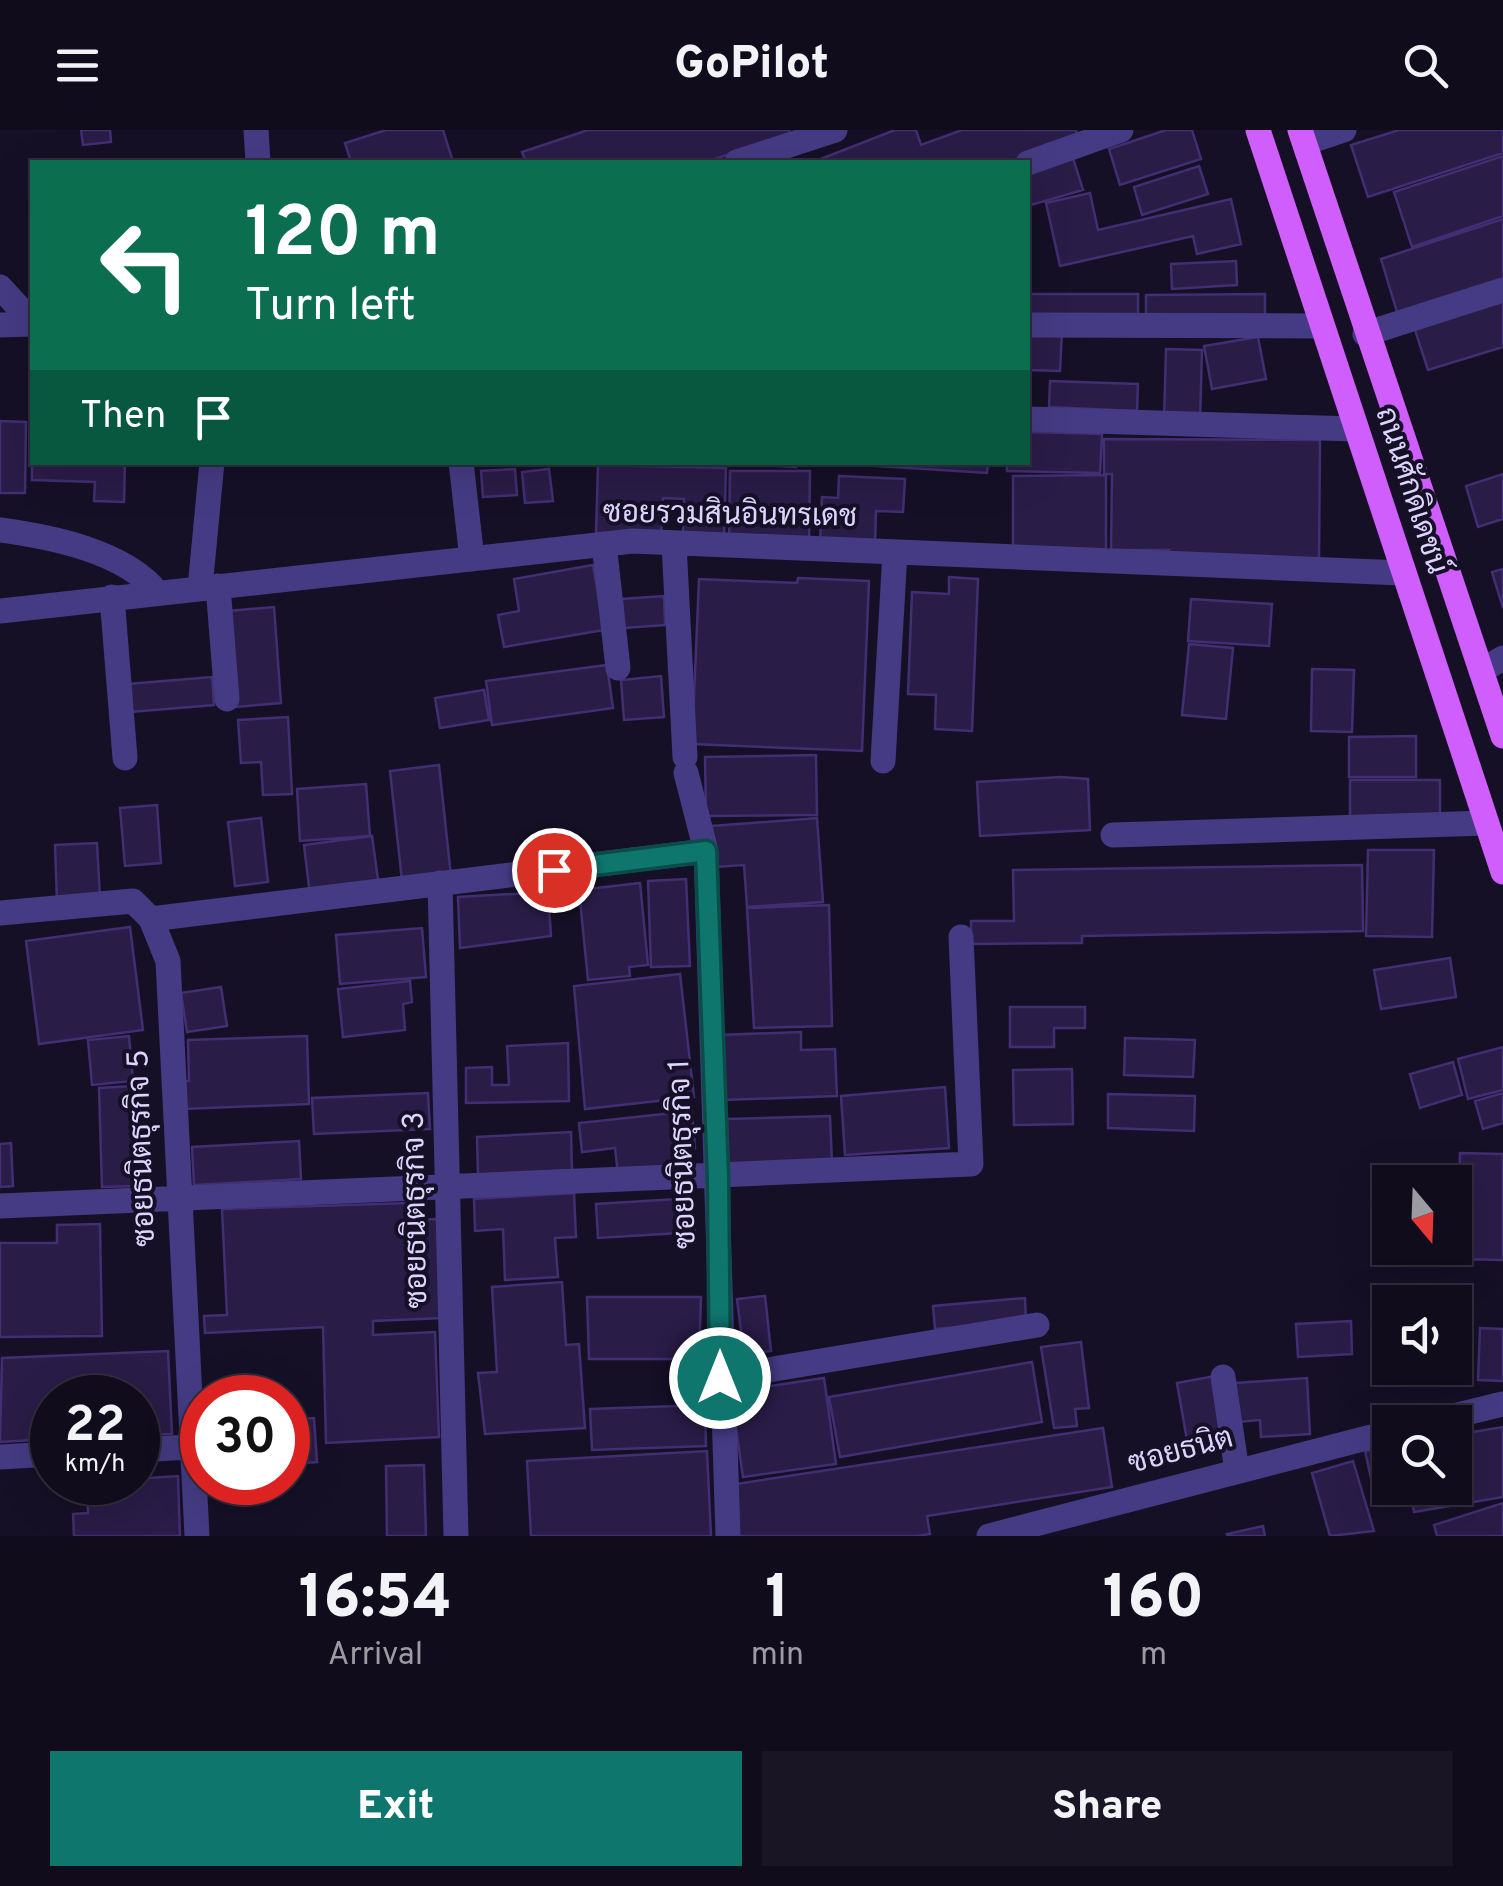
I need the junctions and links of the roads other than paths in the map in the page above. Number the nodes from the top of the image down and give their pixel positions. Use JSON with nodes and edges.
{"nodes":[{"id":1,"x":256,"y":130,"type":"edge"},
{"id":2,"x":835,"y":130,"type":"edge"},
{"id":3,"x":1121,"y":130,"type":"edge"},
{"id":4,"x":1258,"y":130,"type":"edge"},
{"id":5,"x":1344,"y":130,"type":"edge"},
{"id":6,"x":1303,"y":136,"type":"edge"},
{"id":7,"x":258,"y":160,"type":"edge"},
{"id":8,"x":743,"y":160,"type":"edge"},
{"id":9,"x":1030,"y":162,"type":"edge"},
{"id":10,"x":0,"y":287,"type":"edge"},
{"id":11,"x":1503,"y":290,"type":"edge"},
{"id":12,"x":30,"y":321,"type":"edge"},
{"id":13,"x":30,"y":323,"type":"edge"},
{"id":14,"x":0,"y":325,"type":"edge"},
{"id":15,"x":1030,"y":326,"type":"edge"},
{"id":16,"x":1322,"y":326,"type":"junction"},
{"id":17,"x":1365,"y":334,"type":"junction"},
{"id":18,"x":1030,"y":419,"type":"edge"},
{"id":19,"x":1355,"y":430,"type":"junction"},
{"id":20,"x":212,"y":465,"type":"edge"},
{"id":21,"x":462,"y":465,"type":"edge"},
{"id":22,"x":0,"y":530,"type":"edge"},
{"id":23,"x":604,"y":544,"type":"junction"},
{"id":24,"x":674,"y":544,"type":"junction"},
{"id":25,"x":896,"y":552,"type":"junction"},
{"id":26,"x":472,"y":559,"type":"junction"},
{"id":27,"x":1402,"y":573,"type":"junction"},
{"id":28,"x":209,"y":587,"type":"junction"},
{"id":29,"x":157,"y":592,"type":"junction"},
{"id":30,"x":112,"y":597,"type":"junction"},
{"id":31,"x":0,"y":611,"type":"edge"},
{"id":32,"x":1492,"y":664,"type":"edge"},
{"id":33,"x":618,"y":668,"type":"dead end"},
{"id":34,"x":227,"y":699,"type":"dead end"},
{"id":35,"x":1503,"y":736,"type":"edge"},
{"id":36,"x":125,"y":758,"type":"dead end"},
{"id":37,"x":884,"y":761,"type":"dead end"},
{"id":38,"x":1486,"y":824,"type":"junction"},
{"id":39,"x":1113,"y":835,"type":"dead end"},
{"id":40,"x":706,"y":851,"type":"junction"},
{"id":41,"x":1503,"y":872,"type":"edge"},
{"id":42,"x":440,"y":884,"type":"junction"},
{"id":43,"x":0,"y":913,"type":"edge"},
{"id":44,"x":151,"y":919,"type":"junction"},
{"id":45,"x":961,"y":936,"type":"dead end"},
{"id":46,"x":718,"y":1178,"type":"junction"},
{"id":47,"x":450,"y":1189,"type":"junction"},
{"id":48,"x":178,"y":1199,"type":"junction"},
{"id":49,"x":0,"y":1206,"type":"edge"},
{"id":50,"x":1037,"y":1325,"type":"dead end"},
{"id":51,"x":187,"y":1375,"type":"edge"},
{"id":52,"x":1223,"y":1377,"type":"dead end"},
{"id":53,"x":720,"y":1378,"type":"junction"},
{"id":54,"x":1503,"y":1404,"type":"edge"},
{"id":55,"x":1472,"y":1412,"type":"edge"},
{"id":56,"x":1372,"y":1437,"type":"edge"},
{"id":57,"x":30,"y":1455,"type":"edge"},
{"id":58,"x":0,"y":1457,"type":"edge"},
{"id":59,"x":1237,"y":1471,"type":"junction"},
{"id":60,"x":195,"y":1505,"type":"edge"},
{"id":61,"x":1042,"y":1529,"type":"edge"},
{"id":62,"x":197,"y":1536,"type":"edge"},
{"id":63,"x":456,"y":1536,"type":"edge"},
{"id":64,"x":728,"y":1536,"type":"edge"},
{"id":65,"x":990,"y":1536,"type":"edge"}],
"edges":[{"from":1,"to":7,"type":"street"},
{"from":2,"to":8,"type":"street"},
{"from":3,"to":9,"type":"street"},
{"from":4,"to":16,"type":"main road","name":"ถนนศักดิเดชน์"},
{"from":5,"to":6,"type":"street"},
{"from":6,"to":17,"type":"main road","name":"ถนนศักดิเดชน์"},
{"from":10,"to":12,"type":"street"},
{"from":11,"to":17,"type":"street"},
{"from":13,"to":14,"type":"street"},
{"from":15,"to":16,"type":"street"},
{"from":16,"to":19,"type":"main road","name":"ถนนศักดิเดชน์"},
{"from":17,"to":32,"type":"main road","name":"ถนนศักดิเดชน์"},
{"from":18,"to":19,"type":"street"},
{"from":19,"to":27,"type":"main road","name":"ถนนศักดิเดชน์"},
{"from":20,"to":28,"type":"street"},
{"from":21,"to":26,"type":"street"},
{"from":22,"to":29,"type":"street"},
{"from":23,"to":24,"type":"street","name":"ซอยรวมสินอินทรเดช"},
{"from":23,"to":26,"type":"street","name":"ซอยรวมสินอินทรเดช"},
{"from":23,"to":33,"type":"street"},
{"from":24,"to":25,"type":"street","name":"ซอยรวมสินอินทรเดช"},
{"from":24,"to":40,"type":"street","name":"ซอยธนิตธุรกิจ 1"},
{"from":25,"to":27,"type":"street","name":"ซอยรวมสินอินทรเดช"},
{"from":25,"to":37,"type":"street"},
{"from":26,"to":28,"type":"street","name":"ซอยรวมสินอินทรเดช"},
{"from":27,"to":38,"type":"main road","name":"ถนนศักดิเดชน์"},
{"from":28,"to":29,"type":"street","name":"ซอยรวมสินอินทรเดช"},
{"from":28,"to":34,"type":"street"},
{"from":29,"to":30,"type":"street","name":"ซอยรวมสินอินทรเดช"},
{"from":30,"to":31,"type":"street","name":"ซอยรวมสินอินทรเดช"},
{"from":30,"to":36,"type":"street"},
{"from":32,"to":35,"type":"main road","name":"ถนนศักดิเดชน์"},
{"from":38,"to":39,"type":"street"},
{"from":38,"to":41,"type":"main road","name":"ถนนศักดิเดชน์"},
{"from":40,"to":42,"type":"street"},
{"from":40,"to":46,"type":"street","name":"ซอยธนิตธุรกิจ 1"},
{"from":42,"to":44,"type":"street"},
{"from":42,"to":47,"type":"street","name":"ซอยธนิตธุรกิจ 3"},
{"from":43,"to":44,"type":"street"},
{"from":44,"to":48,"type":"street","name":"ซอยธนิตธุรกิจ 5"},
{"from":45,"to":46,"type":"street"},
{"from":46,"to":47,"type":"street"},
{"from":46,"to":53,"type":"street","name":"ซอยธนิตธุรกิจ 1"},
{"from":47,"to":48,"type":"street"},
{"from":47,"to":63,"type":"street","name":"ซอยธนิตธุรกิจ 3"},
{"from":48,"to":49,"type":"street"},
{"from":48,"to":51,"type":"street","name":"ซอยธนิตธุรกิจ 5"},
{"from":50,"to":53,"type":"street"},
{"from":52,"to":59,"type":"street"},
{"from":53,"to":64,"type":"street","name":"ซอยธนิตธุรกิจ 1"},
{"from":54,"to":55,"type":"street"},
{"from":56,"to":59,"type":"street","name":"ซอยธนิต"},
{"from":57,"to":58,"type":"street"},
{"from":59,"to":61,"type":"street","name":"ซอยธนิต"},
{"from":60,"to":62,"type":"street","name":"ซอยธนิตธุรกิจ 5"},
{"from":61,"to":65,"type":"street","name":"ซอยธนิต"}]}
